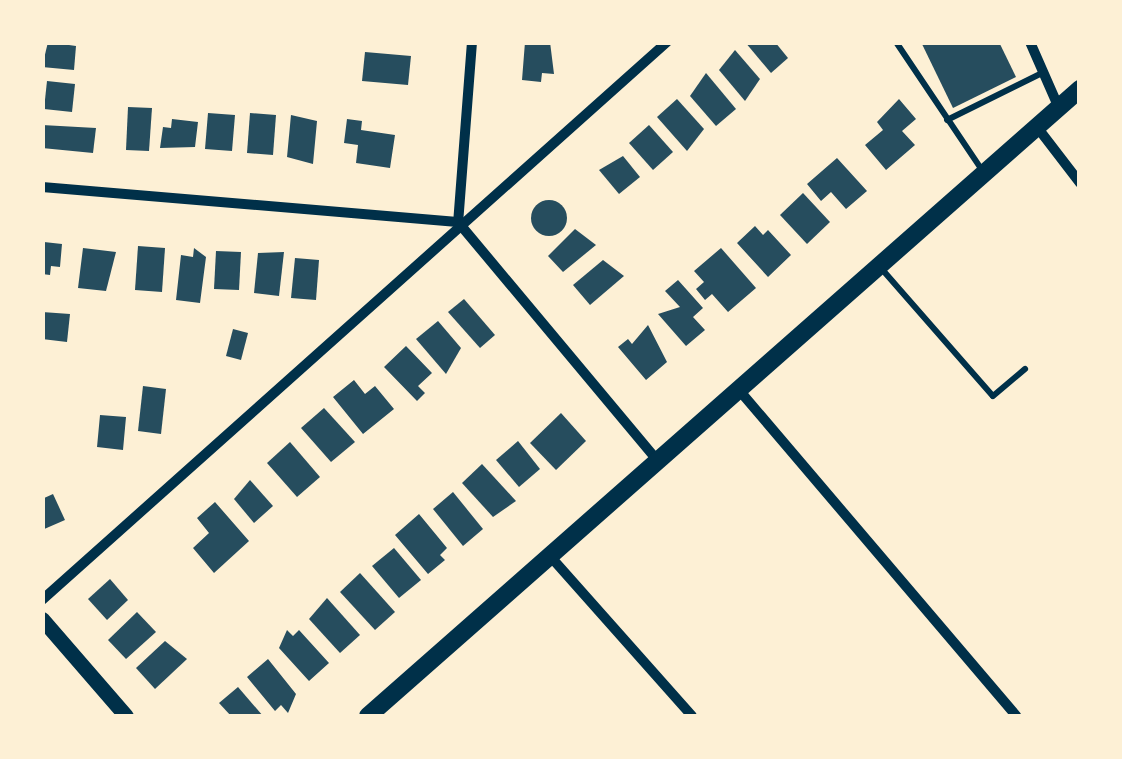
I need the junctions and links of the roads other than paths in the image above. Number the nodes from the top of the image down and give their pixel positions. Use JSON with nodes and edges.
{"nodes":[{"id":1,"x":472,"y":42,"type":"edge"},
{"id":2,"x":667,"y":42,"type":"edge"},
{"id":3,"x":896,"y":42,"type":"edge"},
{"id":4,"x":1030,"y":42,"type":"edge"},
{"id":5,"x":1043,"y":72,"type":"junction"},
{"id":6,"x":1080,"y":89,"type":"edge"},
{"id":7,"x":1059,"y":108,"type":"junction"},
{"id":8,"x":947,"y":120,"type":"junction"},
{"id":9,"x":1037,"y":127,"type":"junction"},
{"id":10,"x":984,"y":173,"type":"junction"},
{"id":11,"x":1080,"y":183,"type":"edge"},
{"id":12,"x":42,"y":188,"type":"edge"},
{"id":13,"x":460,"y":224,"type":"junction"},
{"id":14,"x":879,"y":266,"type":"junction"},
{"id":15,"x":1025,"y":370,"type":"dead end"},
{"id":16,"x":738,"y":390,"type":"junction"},
{"id":17,"x":658,"y":460,"type":"junction"},
{"id":18,"x":550,"y":556,"type":"junction"},
{"id":19,"x":42,"y":600,"type":"edge"},
{"id":20,"x":42,"y":618,"type":"edge"},
{"id":21,"x":126,"y":716,"type":"edge"},
{"id":22,"x":368,"y":716,"type":"edge"},
{"id":23,"x":692,"y":716,"type":"edge"},
{"id":24,"x":1016,"y":716,"type":"edge"}],
"edges":[{"from":1,"to":13,"type":"street"},
{"from":2,"to":13,"type":"street"},
{"from":3,"to":8,"type":"lane"},
{"from":4,"to":5,"type":"street"},
{"from":5,"to":7,"type":"street"},
{"from":5,"to":8,"type":"lane"},
{"from":6,"to":7,"type":"main road"},
{"from":7,"to":9,"type":"main road"},
{"from":8,"to":10,"type":"lane"},
{"from":9,"to":10,"type":"main road"},
{"from":9,"to":11,"type":"street"},
{"from":10,"to":14,"type":"main road"},
{"from":12,"to":13,"type":"street"},
{"from":13,"to":17,"type":"street"},
{"from":13,"to":19,"type":"street"},
{"from":14,"to":15,"type":"lane"},
{"from":14,"to":16,"type":"main road"},
{"from":16,"to":17,"type":"main road"},
{"from":16,"to":24,"type":"street"},
{"from":17,"to":18,"type":"main road"},
{"from":18,"to":22,"type":"main road"},
{"from":18,"to":23,"type":"street"},
{"from":20,"to":21,"type":"street"}]}
